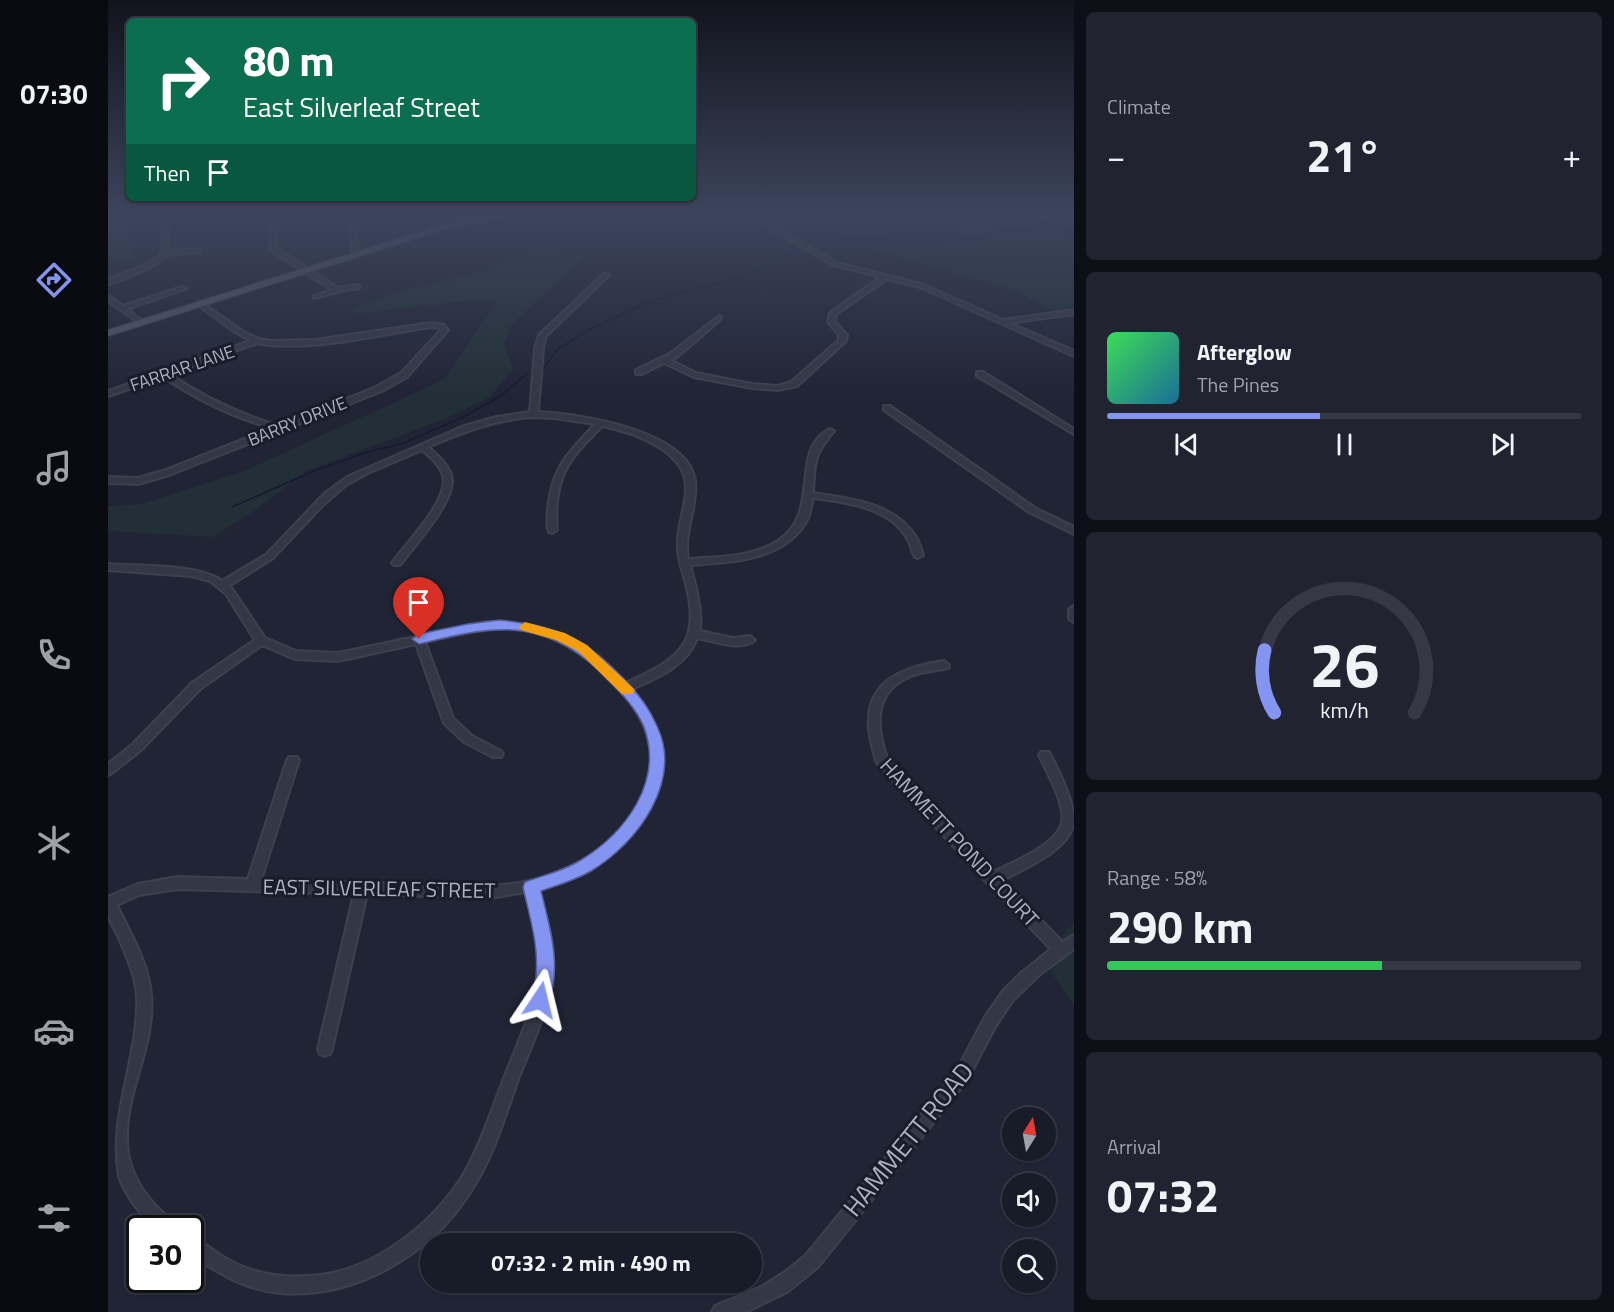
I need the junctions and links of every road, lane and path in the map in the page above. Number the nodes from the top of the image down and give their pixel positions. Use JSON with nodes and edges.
{"nodes":[{"id":1,"x":122,"y":275,"type":"edge"},
{"id":2,"x":287,"y":275,"type":"edge"},
{"id":3,"x":312,"y":275,"type":"edge"},
{"id":4,"x":606,"y":275,"type":"dead end"},
{"id":5,"x":877,"y":275,"type":"edge"},
{"id":6,"x":886,"y":277,"type":"junction"},
{"id":7,"x":108,"y":283,"type":"edge"},
{"id":8,"x":357,"y":287,"type":"dead end"},
{"id":9,"x":184,"y":288,"type":"dead end"},
{"id":10,"x":337,"y":290,"type":"junction"},
{"id":11,"x":316,"y":297,"type":"dead end"},
{"id":12,"x":108,"y":298,"type":"edge"},
{"id":13,"x":199,"y":303,"type":"junction"},
{"id":14,"x":122,"y":308,"type":"junction"},
{"id":15,"x":1074,"y":312,"type":"edge"},
{"id":16,"x":719,"y":318,"type":"dead end"},
{"id":17,"x":1005,"y":321,"type":"junction"},
{"id":18,"x":141,"y":322,"type":"junction"},
{"id":19,"x":108,"y":333,"type":"edge"},
{"id":20,"x":257,"y":341,"type":"junction"},
{"id":21,"x":1074,"y":354,"type":"edge"},
{"id":22,"x":664,"y":360,"type":"junction"},
{"id":23,"x":639,"y":372,"type":"dead end"},
{"id":24,"x":165,"y":374,"type":"junction"},
{"id":25,"x":980,"y":374,"type":"dead end"},
{"id":26,"x":108,"y":394,"type":"edge"},
{"id":27,"x":887,"y":408,"type":"dead end"},
{"id":28,"x":534,"y":414,"type":"junction"},
{"id":29,"x":599,"y":424,"type":"junction"},
{"id":30,"x":279,"y":428,"type":"junction"},
{"id":31,"x":830,"y":431,"type":"dead end"},
{"id":32,"x":1074,"y":432,"type":"edge"},
{"id":33,"x":423,"y":447,"type":"junction"},
{"id":34,"x":108,"y":480,"type":"edge"},
{"id":35,"x":809,"y":495,"type":"junction"},
{"id":36,"x":552,"y":531,"type":"dead end"},
{"id":37,"x":1074,"y":531,"type":"edge"},
{"id":38,"x":918,"y":555,"type":"dead end"},
{"id":39,"x":685,"y":562,"type":"junction"},
{"id":40,"x":397,"y":563,"type":"dead end"},
{"id":41,"x":108,"y":567,"type":"edge"},
{"id":42,"x":223,"y":585,"type":"junction"},
{"id":43,"x":1074,"y":609,"type":"edge"},
{"id":44,"x":1074,"y":619,"type":"edge"},
{"id":45,"x":696,"y":634,"type":"junction"},
{"id":46,"x":419,"y":639,"type":"junction"},
{"id":47,"x":750,"y":640,"type":"dead end"},
{"id":48,"x":261,"y":641,"type":"junction"},
{"id":49,"x":944,"y":665,"type":"dead end"},
{"id":50,"x":625,"y":688,"type":"junction"},
{"id":51,"x":497,"y":754,"type":"dead end"},
{"id":52,"x":1045,"y":755,"type":"dead end"},
{"id":53,"x":293,"y":760,"type":"dead end"},
{"id":54,"x":108,"y":770,"type":"edge"},
{"id":55,"x":992,"y":879,"type":"junction"},
{"id":56,"x":253,"y":884,"type":"junction"},
{"id":57,"x":531,"y":887,"type":"junction"},
{"id":58,"x":362,"y":888,"type":"junction"},
{"id":59,"x":109,"y":903,"type":"edge"},
{"id":60,"x":1067,"y":946,"type":"edge"},
{"id":61,"x":325,"y":1049,"type":"dead end"},
{"id":62,"x":113,"y":1123,"type":"edge"},
{"id":63,"x":153,"y":1215,"type":"edge"},
{"id":64,"x":204,"y":1253,"type":"edge"},
{"id":65,"x":720,"y":1312,"type":"edge"}],
"edges":[{"from":1,"to":7,"type":"street"},
{"from":2,"to":13,"type":"main road"},
{"from":3,"to":10,"type":"street"},
{"from":4,"to":28,"type":"street"},
{"from":5,"to":6,"type":"street"},
{"from":6,"to":17,"type":"street"},
{"from":6,"to":22,"type":"street"},
{"from":8,"to":10,"type":"street"},
{"from":9,"to":14,"type":"street"},
{"from":10,"to":11,"type":"street"},
{"from":12,"to":14,"type":"street"},
{"from":13,"to":18,"type":"main road"},
{"from":13,"to":20,"type":"street"},
{"from":14,"to":18,"type":"street"},
{"from":15,"to":17,"type":"street"},
{"from":16,"to":22,"type":"street"},
{"from":17,"to":21,"type":"street"},
{"from":18,"to":19,"type":"main road"},
{"from":20,"to":24,"type":"street","name":"FARRAR LANE"},
{"from":20,"to":30,"type":"street","name":"BARRY DRIVE"},
{"from":22,"to":23,"type":"street"},
{"from":24,"to":26,"type":"street","name":"FARRAR LANE"},
{"from":24,"to":30,"type":"street"},
{"from":25,"to":32,"type":"street"},
{"from":27,"to":37,"type":"street"},
{"from":28,"to":29,"type":"street"},
{"from":28,"to":33,"type":"street"},
{"from":29,"to":36,"type":"street"},
{"from":29,"to":39,"type":"street"},
{"from":30,"to":34,"type":"street","name":"BARRY DRIVE"},
{"from":31,"to":35,"type":"street"},
{"from":33,"to":40,"type":"street"},
{"from":33,"to":42,"type":"street"},
{"from":35,"to":38,"type":"street"},
{"from":35,"to":39,"type":"street"},
{"from":39,"to":45,"type":"street"},
{"from":41,"to":42,"type":"street"},
{"from":42,"to":48,"type":"street"},
{"from":43,"to":44,"type":"street"},
{"from":45,"to":47,"type":"street"},
{"from":45,"to":50,"type":"street"},
{"from":46,"to":48,"type":"street","name":"EAST SILVERLEAF STREET"},
{"from":46,"to":50,"type":"street","name":"EAST SILVERLEAF STREET"},
{"from":46,"to":51,"type":"street"},
{"from":48,"to":54,"type":"street"},
{"from":49,"to":55,"type":"street","name":"HAMMETT POND COURT"},
{"from":50,"to":57,"type":"street","name":"EAST SILVERLEAF STREET"},
{"from":52,"to":55,"type":"street"},
{"from":53,"to":56,"type":"street"},
{"from":55,"to":60,"type":"street","name":"HAMMETT POND COURT"},
{"from":56,"to":58,"type":"street","name":"EAST SILVERLEAF STREET"},
{"from":56,"to":59,"type":"street","name":"EAST SILVERLEAF STREET"},
{"from":57,"to":58,"type":"street","name":"EAST SILVERLEAF STREET"},
{"from":57,"to":64,"type":"street"},
{"from":58,"to":61,"type":"street"},
{"from":59,"to":62,"type":"street"},
{"from":60,"to":65,"type":"street","name":"HAMMETT ROAD"},
{"from":62,"to":63,"type":"street"}]}
